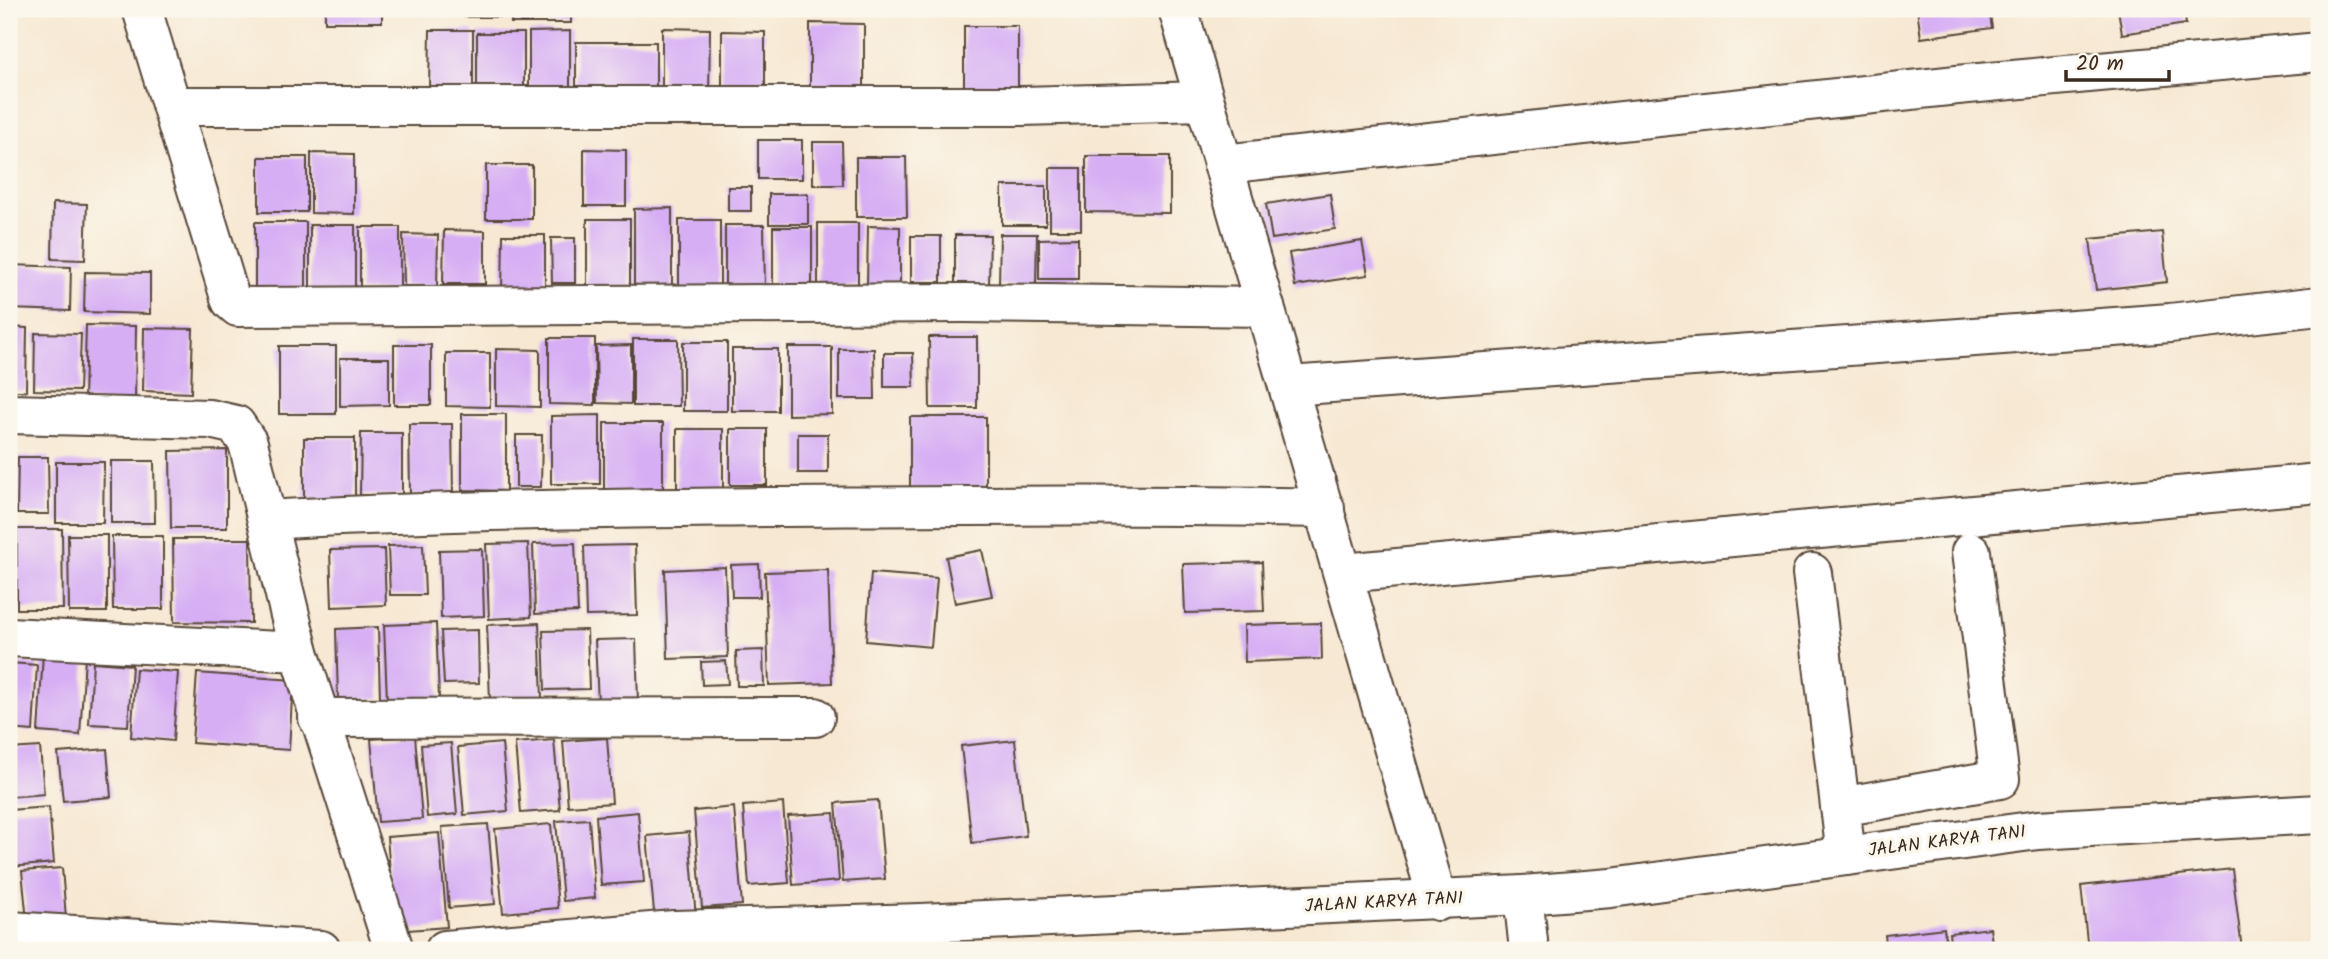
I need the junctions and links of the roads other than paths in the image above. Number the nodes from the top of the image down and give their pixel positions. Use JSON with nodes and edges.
{"nodes":[{"id":1,"x":142,"y":9,"type":"edge"},
{"id":2,"x":1178,"y":9,"type":"edge"},
{"id":3,"x":2319,"y":52,"type":"edge"},
{"id":4,"x":1204,"y":101,"type":"junction"},
{"id":5,"x":174,"y":106,"type":"junction"},
{"id":6,"x":1223,"y":164,"type":"junction"},
{"id":7,"x":2319,"y":306,"type":"edge"},
{"id":8,"x":1265,"y":307,"type":"junction"},
{"id":9,"x":1289,"y":386,"type":"junction"},
{"id":10,"x":9,"y":414,"type":"edge"},
{"id":11,"x":2319,"y":483,"type":"edge"},
{"id":12,"x":1325,"y":508,"type":"junction"},
{"id":13,"x":267,"y":520,"type":"junction"},
{"id":14,"x":1971,"y":552,"type":"dead end"},
{"id":15,"x":1343,"y":573,"type":"junction"},
{"id":16,"x":1812,"y":573,"type":"dead end"},
{"id":17,"x":9,"y":638,"type":"edge"},
{"id":18,"x":299,"y":652,"type":"junction"},
{"id":19,"x":815,"y":717,"type":"dead end"},
{"id":20,"x":318,"y":718,"type":"junction"},
{"id":21,"x":1840,"y":807,"type":"junction"},
{"id":22,"x":2319,"y":814,"type":"edge"},
{"id":23,"x":1846,"y":856,"type":"junction"},
{"id":24,"x":1523,"y":895,"type":"junction"},
{"id":25,"x":1438,"y":901,"type":"junction"},
{"id":26,"x":9,"y":932,"type":"edge"},
{"id":27,"x":321,"y":950,"type":"edge"},
{"id":28,"x":394,"y":950,"type":"edge"},
{"id":29,"x":445,"y":950,"type":"edge"},
{"id":30,"x":1528,"y":950,"type":"edge"}],
"edges":[{"from":1,"to":5,"type":"street"},
{"from":2,"to":4,"type":"street"},
{"from":3,"to":6,"type":"street"},
{"from":4,"to":5,"type":"street"},
{"from":4,"to":6,"type":"street"},
{"from":5,"to":8,"type":"street"},
{"from":6,"to":8,"type":"street"},
{"from":7,"to":9,"type":"street"},
{"from":8,"to":9,"type":"street"},
{"from":9,"to":12,"type":"street"},
{"from":10,"to":13,"type":"street"},
{"from":11,"to":15,"type":"street"},
{"from":12,"to":13,"type":"street"},
{"from":12,"to":15,"type":"street"},
{"from":13,"to":18,"type":"street"},
{"from":14,"to":21,"type":"street"},
{"from":15,"to":25,"type":"street"},
{"from":16,"to":21,"type":"street"},
{"from":17,"to":18,"type":"street"},
{"from":18,"to":20,"type":"street"},
{"from":19,"to":20,"type":"street"},
{"from":20,"to":28,"type":"street"},
{"from":21,"to":23,"type":"street"},
{"from":22,"to":23,"type":"street","name":"JALAN KARYA TANI"},
{"from":23,"to":24,"type":"street","name":"JALAN KARYA TANI"},
{"from":24,"to":25,"type":"street","name":"JALAN KARYA TANI"},
{"from":24,"to":30,"type":"street"},
{"from":25,"to":29,"type":"street","name":"JALAN KARYA TANI"},
{"from":26,"to":27,"type":"street"}]}
